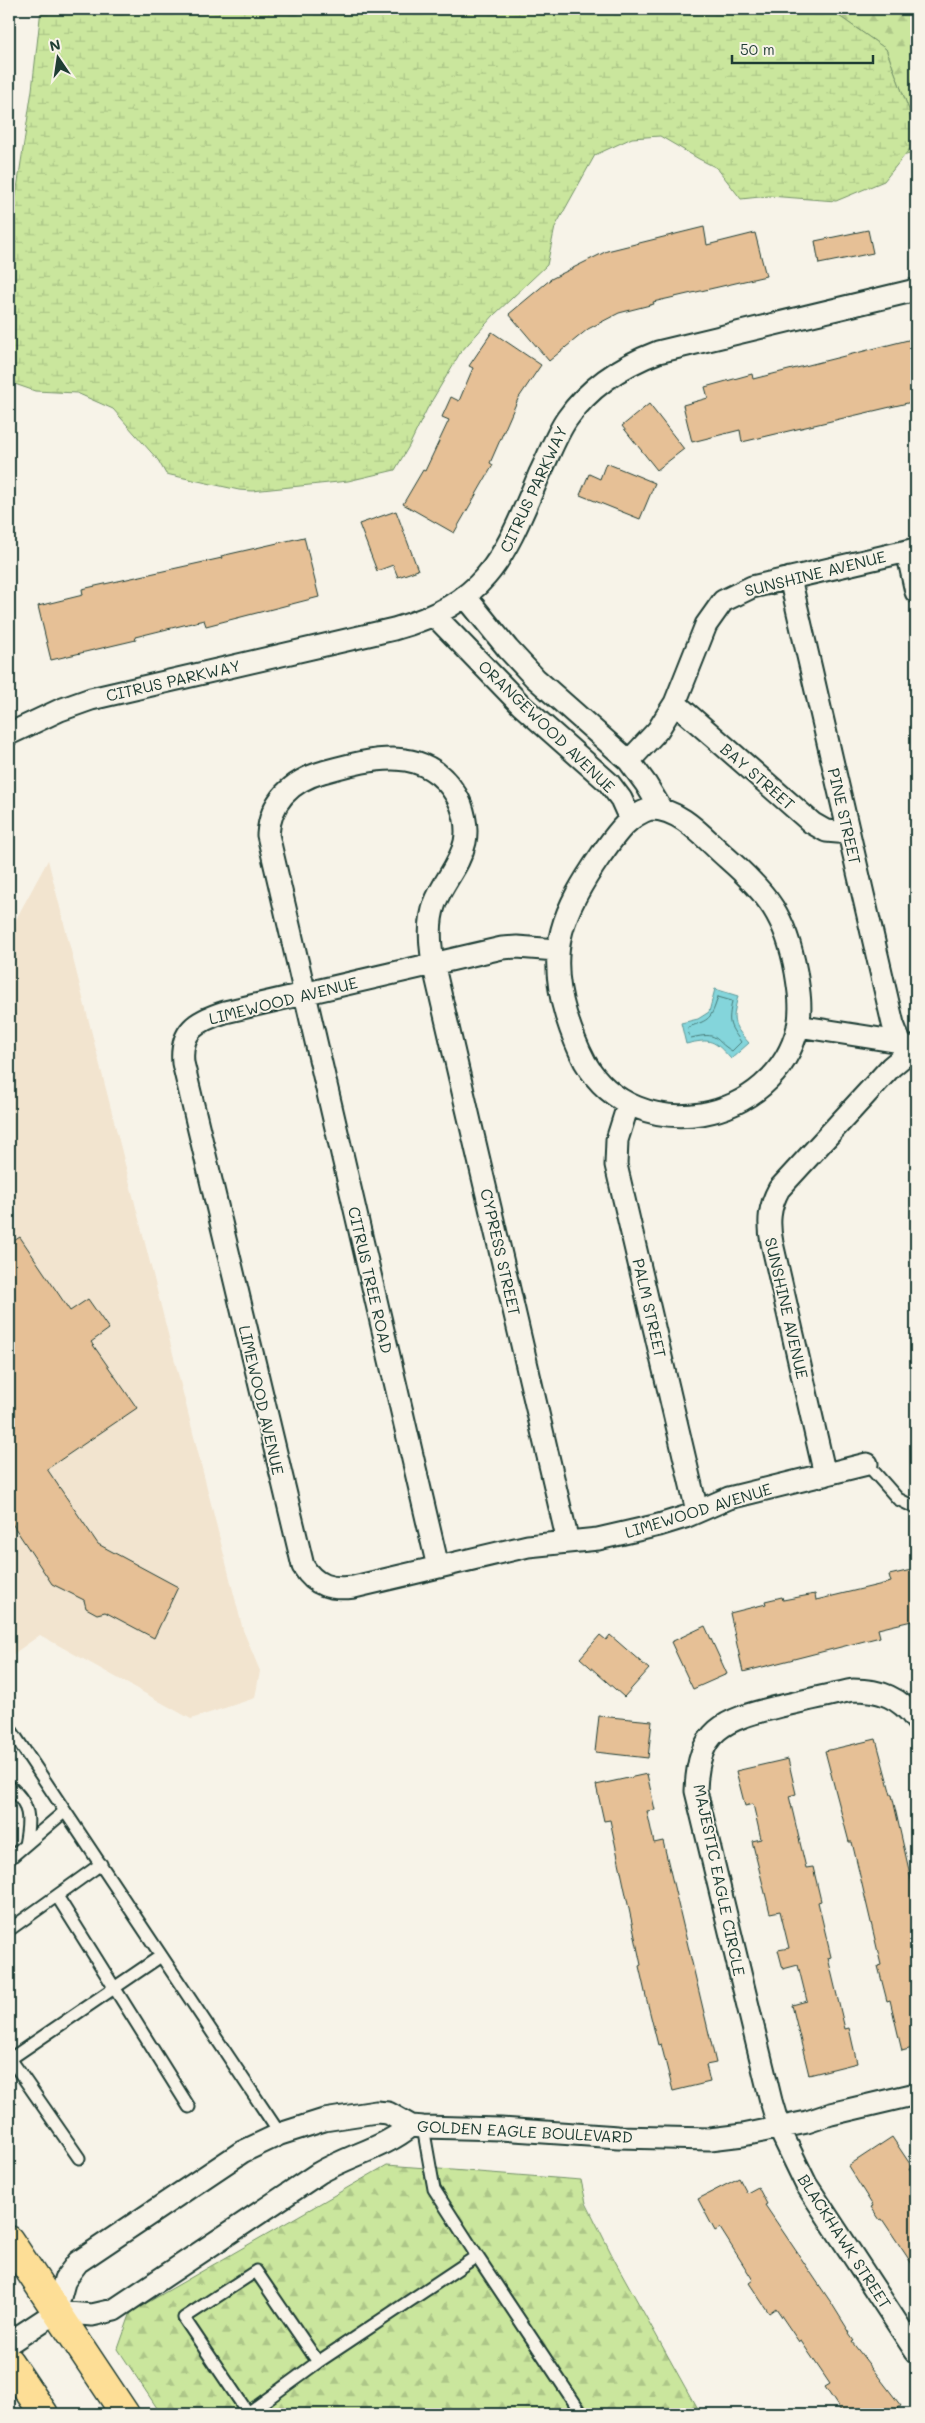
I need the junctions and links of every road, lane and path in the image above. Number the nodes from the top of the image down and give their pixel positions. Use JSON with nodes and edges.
{"nodes":[{"id":1,"x":916,"y":290,"type":"edge"},
{"id":2,"x":911,"y":550,"type":"edge"},
{"id":3,"x":790,"y":578,"type":"junction"},
{"id":4,"x":916,"y":592,"type":"edge"},
{"id":5,"x":465,"y":596,"type":"junction"},
{"id":6,"x":435,"y":616,"type":"junction"},
{"id":7,"x":548,"y":690,"type":"junction"},
{"id":8,"x":675,"y":703,"type":"junction"},
{"id":9,"x":531,"y":714,"type":"junction"},
{"id":10,"x":9,"y":734,"type":"edge"},
{"id":11,"x":629,"y":761,"type":"junction"},
{"id":12,"x":661,"y":809,"type":"junction"},
{"id":13,"x":630,"y":819,"type":"junction"},
{"id":14,"x":849,"y":833,"type":"junction"},
{"id":15,"x":557,"y":950,"type":"junction"},
{"id":16,"x":433,"y":963,"type":"junction"},
{"id":17,"x":304,"y":993,"type":"junction"},
{"id":18,"x":798,"y":1026,"type":"junction"},
{"id":19,"x":908,"y":1046,"type":"edge"},
{"id":20,"x":628,"y":1105,"type":"junction"},
{"id":21,"x":867,"y":1464,"type":"joint"},
{"id":22,"x":826,"y":1475,"type":"junction"},
{"id":23,"x":916,"y":1508,"type":"edge"},
{"id":24,"x":697,"y":1511,"type":"junction"},
{"id":25,"x":568,"y":1542,"type":"junction"},
{"id":26,"x":438,"y":1567,"type":"junction"},
{"id":27,"x":916,"y":1720,"type":"edge"},
{"id":28,"x":9,"y":1727,"type":"edge"},
{"id":29,"x":9,"y":1786,"type":"edge"},
{"id":30,"x":65,"y":1811,"type":"junction"},
{"id":31,"x":25,"y":1845,"type":"junction"},
{"id":32,"x":9,"y":1859,"type":"edge"},
{"id":33,"x":100,"y":1864,"type":"junction"},
{"id":34,"x":57,"y":1896,"type":"junction"},
{"id":35,"x":9,"y":1930,"type":"edge"},
{"id":36,"x":161,"y":1956,"type":"junction"},
{"id":37,"x":114,"y":1988,"type":"junction"},
{"id":38,"x":9,"y":2058,"type":"edge"},
{"id":39,"x":916,"y":2094,"type":"edge"},
{"id":40,"x":189,"y":2107,"type":"dead end"},
{"id":41,"x":417,"y":2127,"type":"junction"},
{"id":42,"x":779,"y":2128,"type":"junction"},
{"id":43,"x":280,"y":2134,"type":"junction"},
{"id":44,"x":79,"y":2158,"type":"dead end"},
{"id":45,"x":9,"y":2240,"type":"edge"},
{"id":46,"x":477,"y":2256,"type":"junction"},
{"id":47,"x":56,"y":2312,"type":"junction"},
{"id":48,"x":9,"y":2343,"type":"edge"},
{"id":49,"x":916,"y":2352,"type":"edge"},
{"id":50,"x":9,"y":2362,"type":"edge"},
{"id":51,"x":318,"y":2362,"type":"junction"},
{"id":52,"x":248,"y":2413,"type":"edge"},
{"id":53,"x":44,"y":2414,"type":"edge"},
{"id":54,"x":124,"y":2414,"type":"edge"},
{"id":55,"x":582,"y":2414,"type":"edge"}],
"edges":[{"from":1,"to":5,"type":"street","name":"CITRUS PARKWAY"},
{"from":2,"to":3,"type":"street","name":"SUNSHINE AVENUE"},
{"from":2,"to":4,"type":"street"},
{"from":3,"to":8,"type":"street","name":"SUNSHINE AVENUE"},
{"from":3,"to":14,"type":"street","name":"PINE STREET"},
{"from":5,"to":6,"type":"street","name":"CITRUS PARKWAY"},
{"from":5,"to":7,"type":"street"},
{"from":6,"to":9,"type":"street","name":"ORANGEWOOD AVENUE"},
{"from":6,"to":10,"type":"street","name":"CITRUS PARKWAY"},
{"from":7,"to":9,"type":"street"},
{"from":7,"to":11,"type":"street"},
{"from":8,"to":11,"type":"street","name":"SUNSHINE AVENUE"},
{"from":8,"to":14,"type":"street","name":"BAY STREET"},
{"from":9,"to":13,"type":"street","name":"ORANGEWOOD AVENUE"},
{"from":11,"to":12,"type":"street"},
{"from":12,"to":13,"type":"street"},
{"from":12,"to":18,"type":"street"},
{"from":13,"to":15,"type":"street"},
{"from":14,"to":19,"type":"street","name":"PINE STREET"},
{"from":15,"to":16,"type":"street","name":"LIMEWOOD AVENUE"},
{"from":15,"to":20,"type":"street"},
{"from":16,"to":17,"type":"street","name":"LIMEWOOD AVENUE"},
{"from":16,"to":17,"type":"street","name":"CYPRESS STREET"},
{"from":16,"to":25,"type":"street","name":"CYPRESS STREET"},
{"from":17,"to":26,"type":"street","name":"CITRUS TREE ROAD"},
{"from":17,"to":26,"type":"street","name":"LIMEWOOD AVENUE"},
{"from":18,"to":19,"type":"street"},
{"from":18,"to":20,"type":"street"},
{"from":19,"to":22,"type":"street","name":"SUNSHINE AVENUE"},
{"from":20,"to":24,"type":"street","name":"PALM STREET"},
{"from":21,"to":22,"type":"street","name":"LIMEWOOD AVENUE"},
{"from":21,"to":23,"type":"lane"},
{"from":22,"to":24,"type":"street","name":"LIMEWOOD AVENUE"},
{"from":24,"to":25,"type":"street","name":"LIMEWOOD AVENUE"},
{"from":25,"to":26,"type":"street","name":"LIMEWOOD AVENUE"},
{"from":27,"to":42,"type":"street","name":"MAJESTIC EAGLE CIRCLE"},
{"from":28,"to":30,"type":"lane"},
{"from":29,"to":31,"type":"lane"},
{"from":30,"to":31,"type":"lane"},
{"from":30,"to":33,"type":"lane"},
{"from":31,"to":32,"type":"lane"},
{"from":33,"to":34,"type":"lane"},
{"from":33,"to":36,"type":"lane"},
{"from":34,"to":35,"type":"lane"},
{"from":34,"to":37,"type":"lane"},
{"from":36,"to":37,"type":"lane"},
{"from":36,"to":43,"type":"lane"},
{"from":37,"to":38,"type":"lane"},
{"from":37,"to":40,"type":"lane"},
{"from":38,"to":44,"type":"lane"},
{"from":39,"to":42,"type":"street","name":"GOLDEN EAGLE BOULEVARD"},
{"from":41,"to":42,"type":"street","name":"GOLDEN EAGLE BOULEVARD"},
{"from":41,"to":43,"type":"street","name":"GOLDEN EAGLE BOULEVARD"},
{"from":41,"to":46,"type":"lane"},
{"from":41,"to":47,"type":"street"},
{"from":42,"to":49,"type":"street","name":"BLACKHAWK STREET"},
{"from":43,"to":47,"type":"street","name":"GOLDEN EAGLE BOULEVARD"},
{"from":45,"to":47,"type":"highway"},
{"from":46,"to":51,"type":"lane"},
{"from":46,"to":55,"type":"lane"},
{"from":47,"to":48,"type":"street"},
{"from":47,"to":54,"type":"highway"},
{"from":50,"to":53,"type":"highway"},
{"from":51,"to":52,"type":"lane"},
{"from":51,"to":52,"type":"lane"}]}
